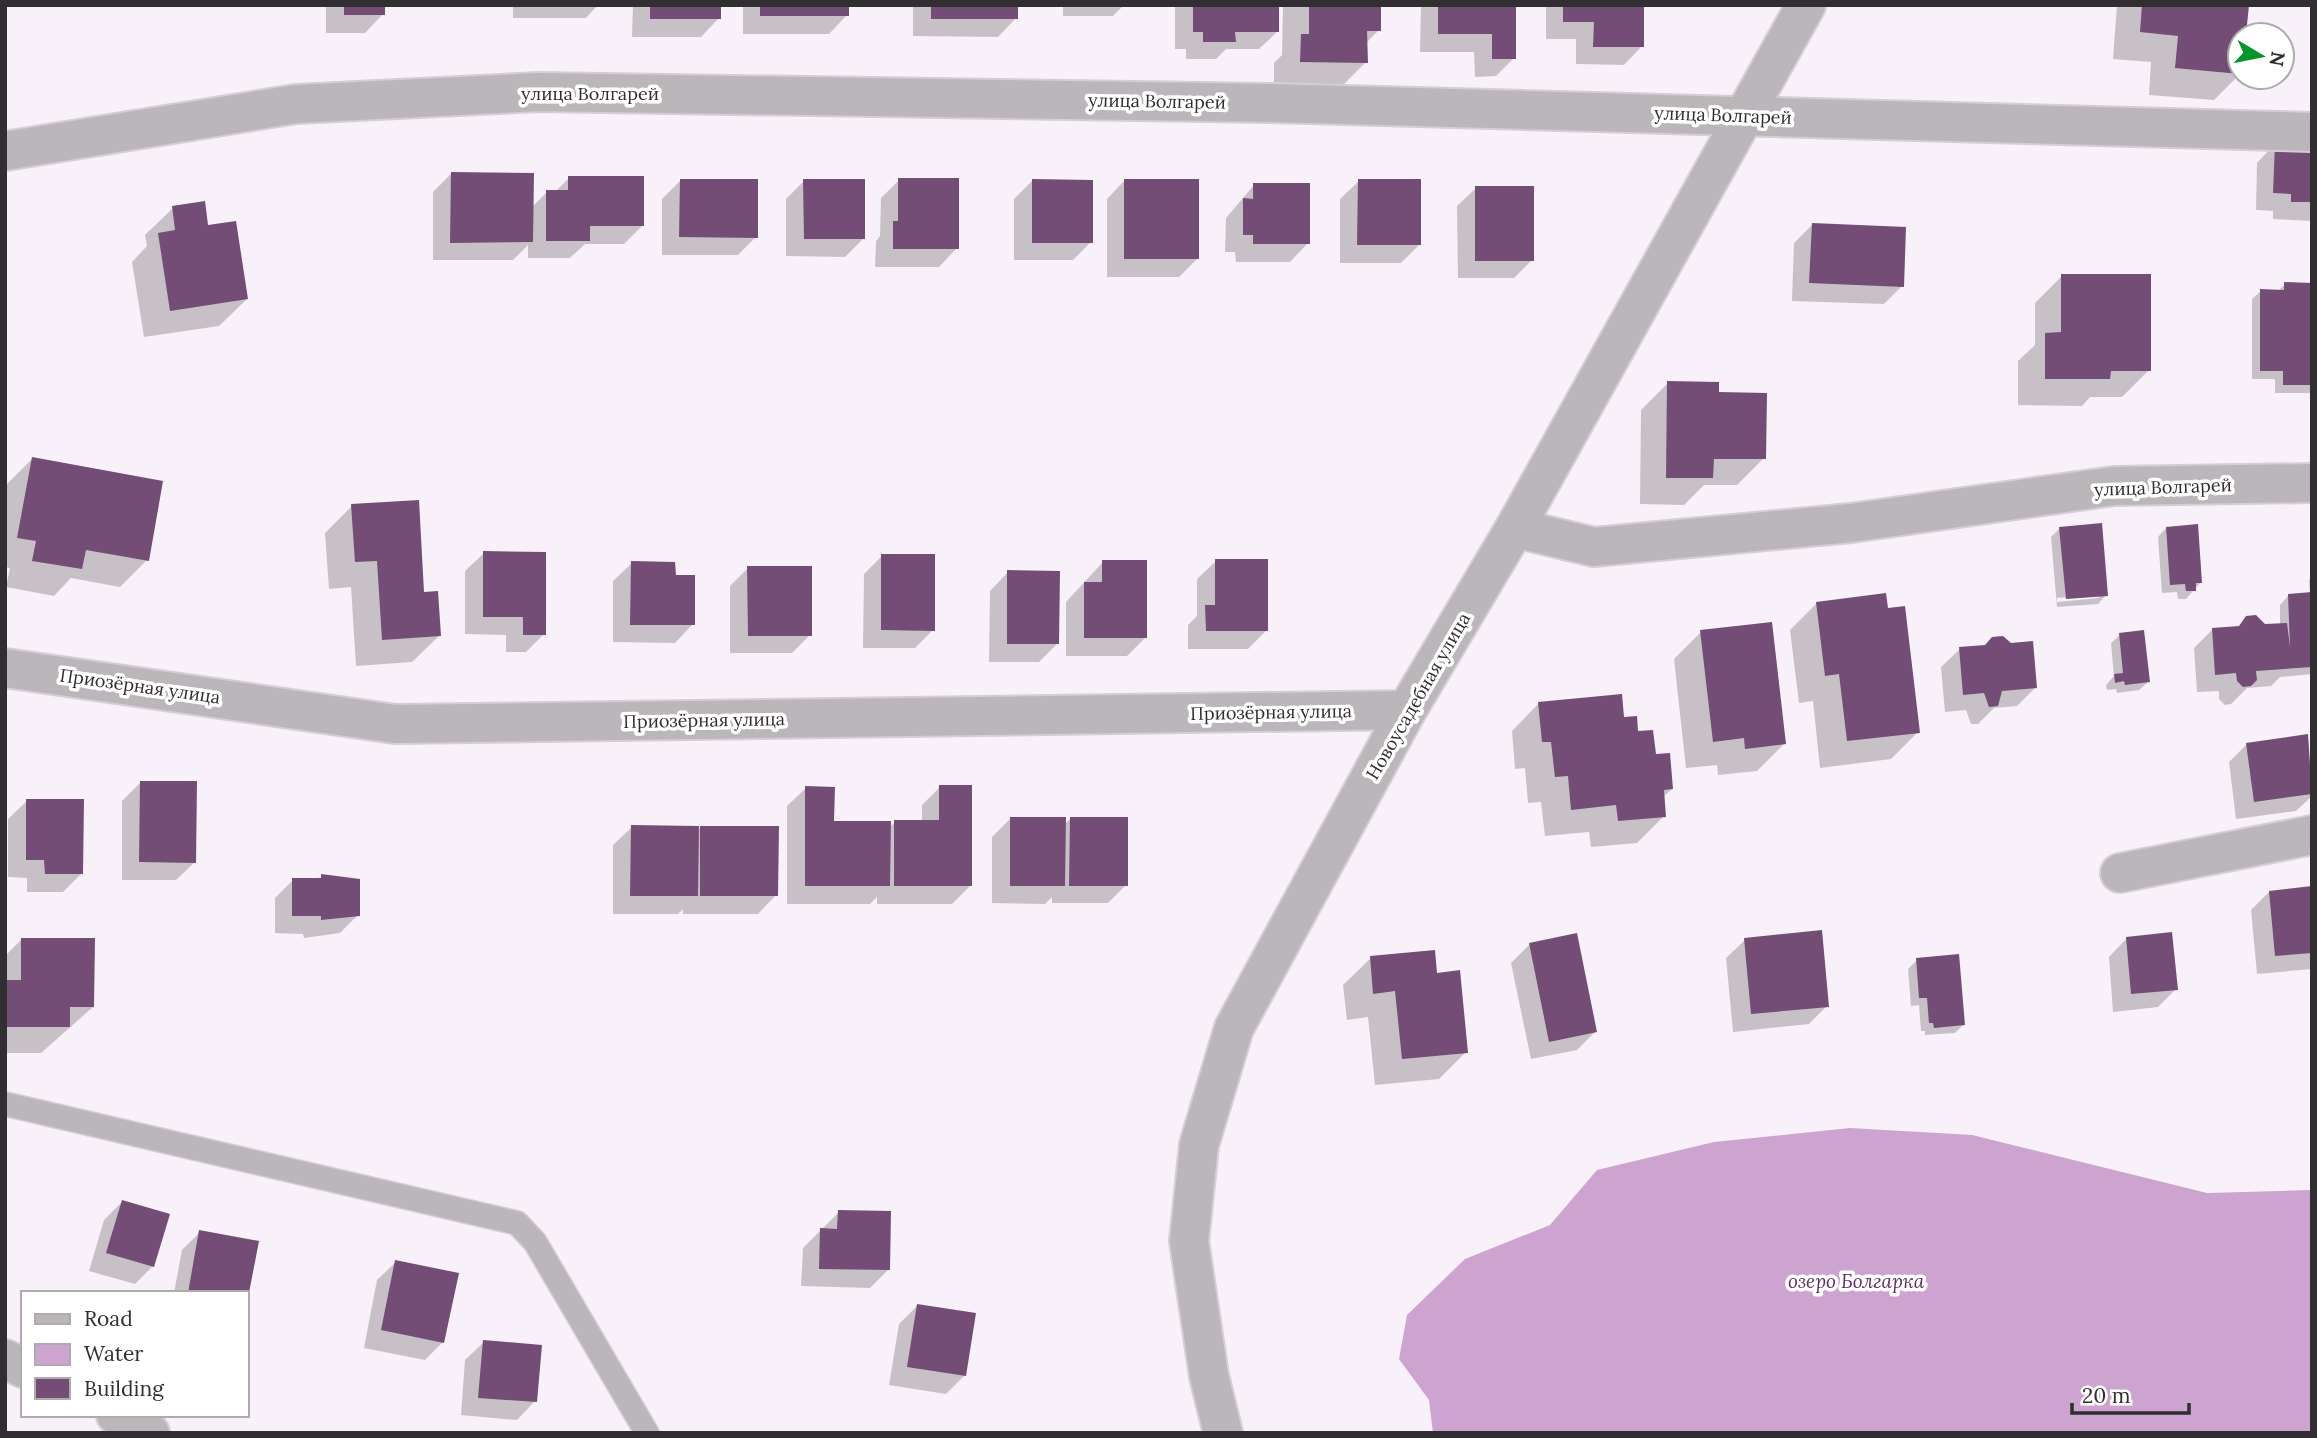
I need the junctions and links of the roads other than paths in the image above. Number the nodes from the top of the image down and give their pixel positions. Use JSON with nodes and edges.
{"nodes":[{"id":1,"x":1807,"y":5,"type":"edge"},
{"id":2,"x":1745,"y":115,"type":"junction"},
{"id":3,"x":2312,"y":132,"type":"edge"},
{"id":4,"x":5,"y":151,"type":"edge"},
{"id":5,"x":2312,"y":483,"type":"edge"},
{"id":6,"x":1515,"y":528,"type":"junction"},
{"id":7,"x":5,"y":668,"type":"edge"},
{"id":8,"x":1407,"y":710,"type":"junction"},
{"id":9,"x":2312,"y":835,"type":"edge"},
{"id":10,"x":2120,"y":873,"type":"dead end"},
{"id":11,"x":5,"y":1104,"type":"edge"},
{"id":12,"x":5,"y":1359,"type":"edge"},
{"id":13,"x":21,"y":1367,"type":"edge"},
{"id":14,"x":120,"y":1417,"type":"edge"},
{"id":15,"x":150,"y":1433,"type":"edge"},
{"id":16,"x":647,"y":1433,"type":"edge"},
{"id":17,"x":1223,"y":1433,"type":"edge"}],
"edges":[{"from":1,"to":2,"type":"street","name":"Новоусадебная улица"},
{"from":2,"to":3,"type":"street","name":"улица Волгарей"},
{"from":2,"to":4,"type":"street","name":"улица Волгарей"},
{"from":2,"to":6,"type":"street","name":"Новоусадебная улица"},
{"from":5,"to":6,"type":"street","name":"улица Волгарей"},
{"from":6,"to":8,"type":"street","name":"Новоусадебная улица"},
{"from":7,"to":8,"type":"street","name":"Приозёрная улица"},
{"from":8,"to":17,"type":"street","name":"Новоусадебная улица"},
{"from":9,"to":10,"type":"street"},
{"from":11,"to":16,"type":"lane"},
{"from":12,"to":13,"type":"street"},
{"from":14,"to":15,"type":"street"}]}
